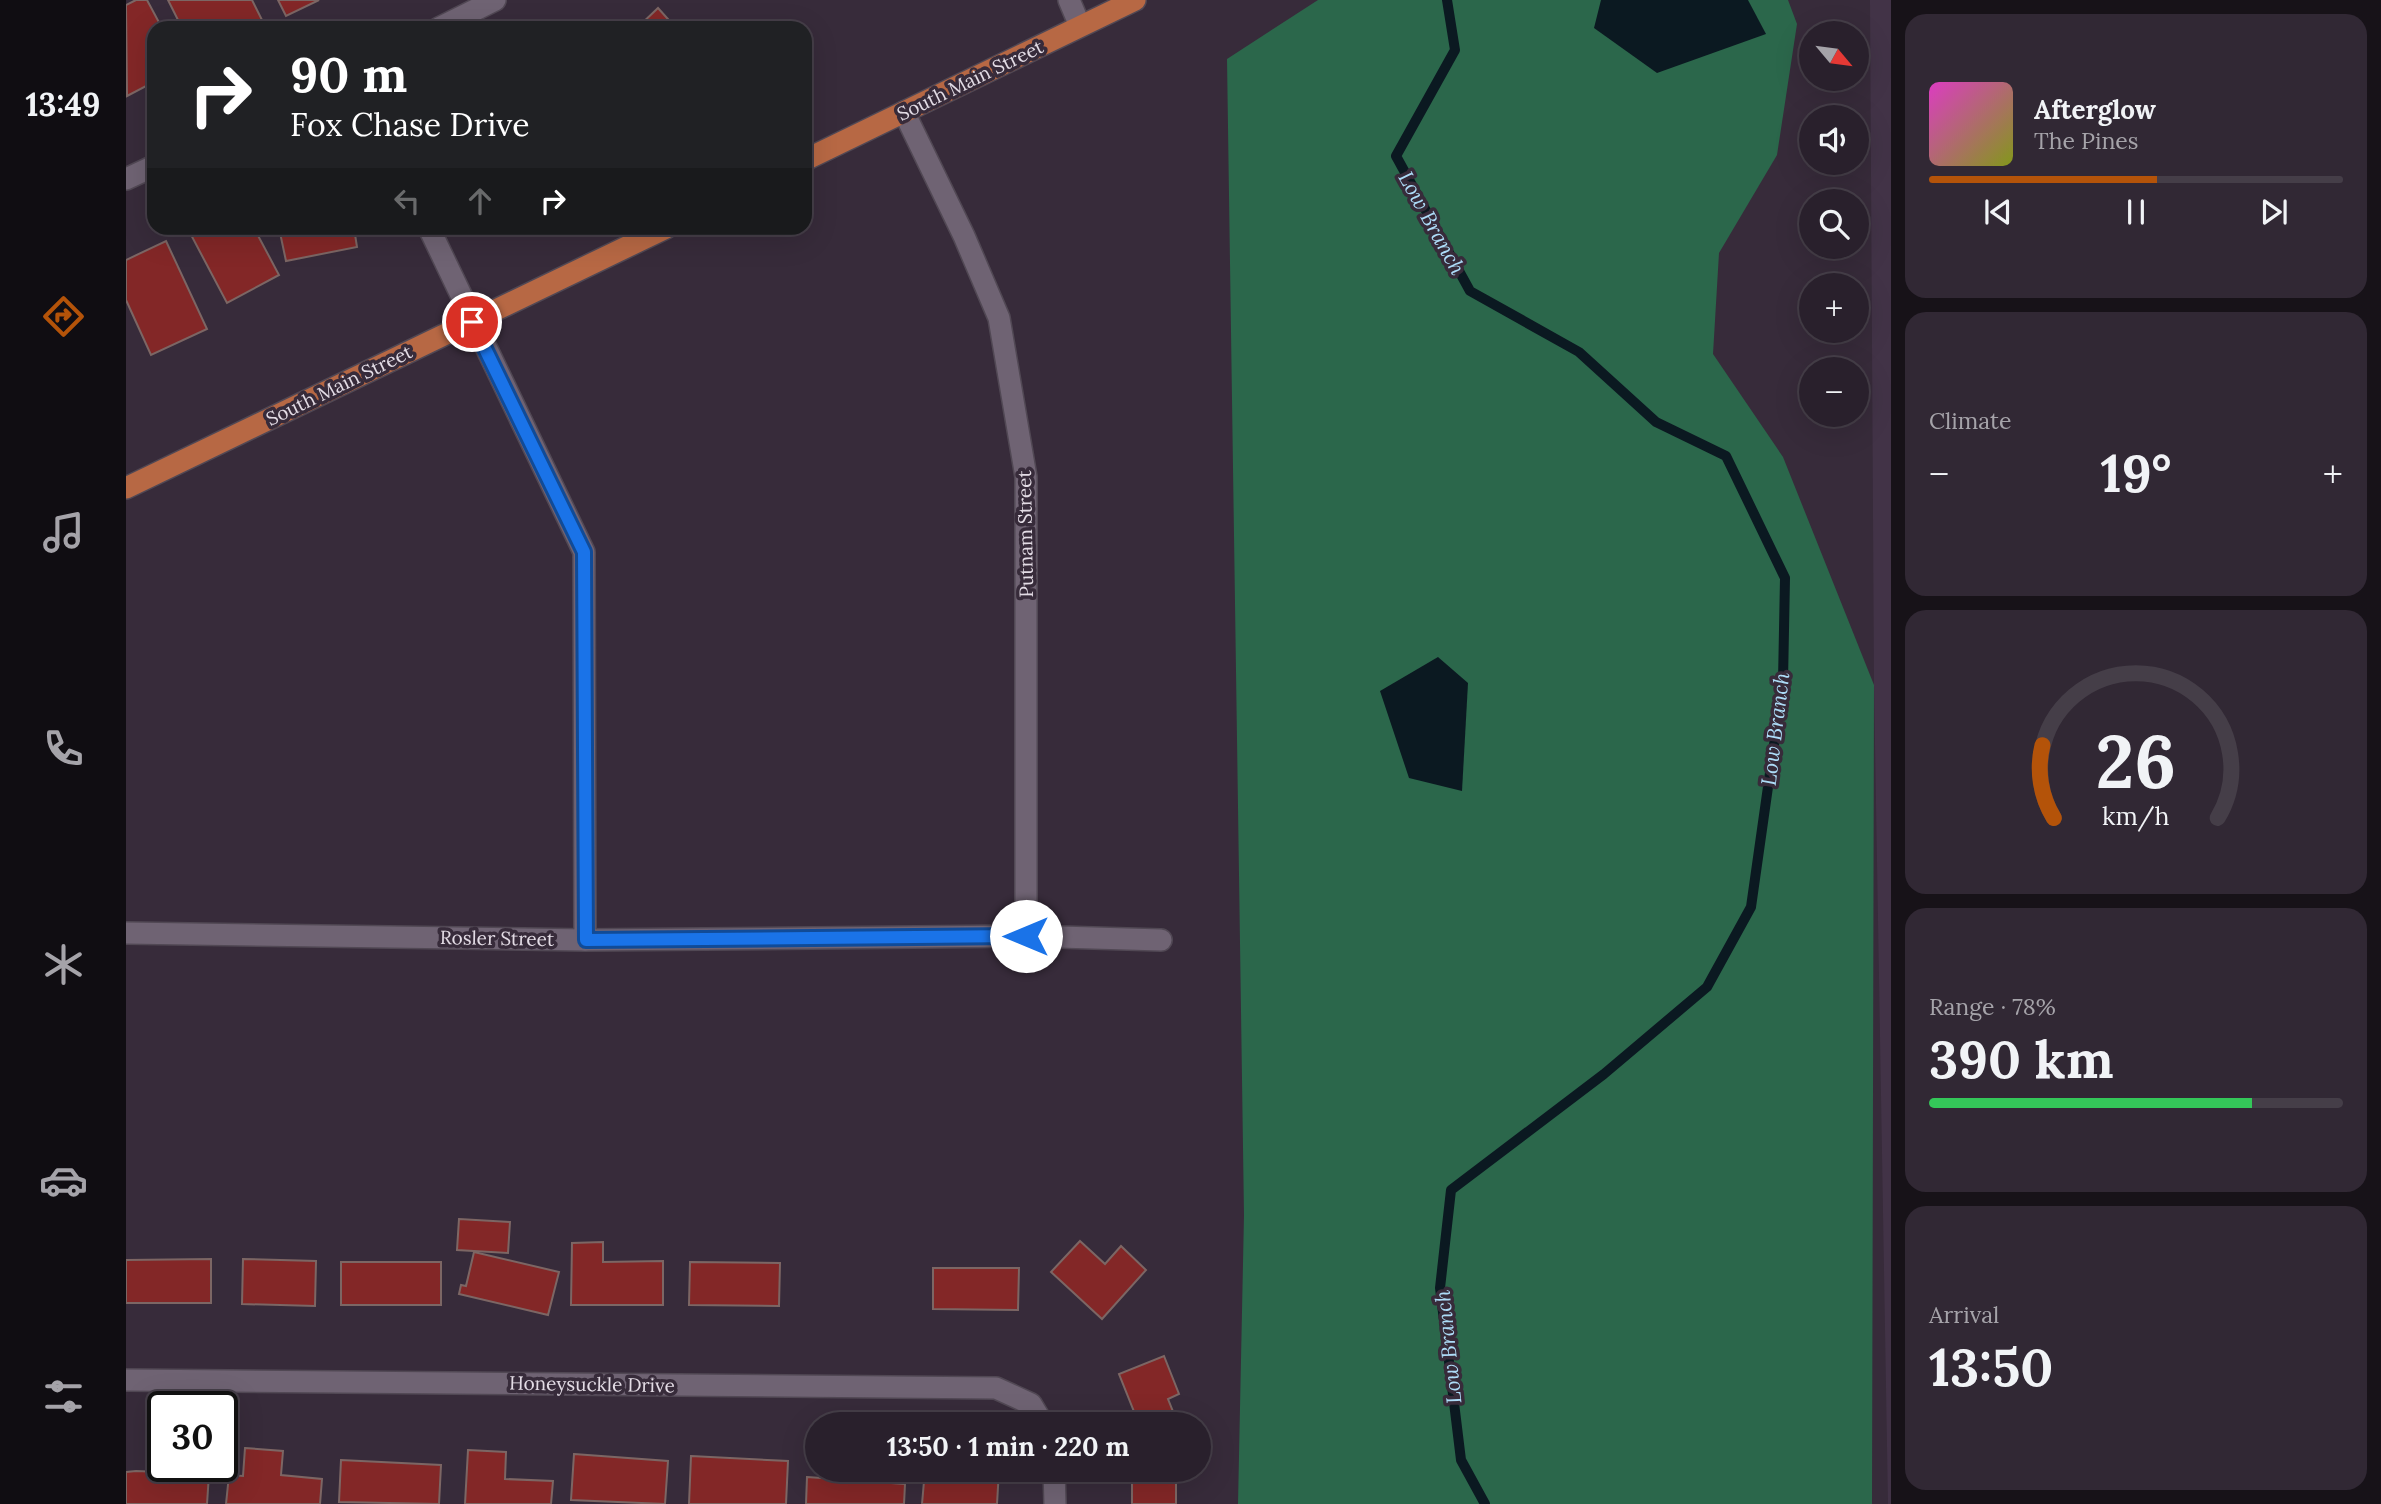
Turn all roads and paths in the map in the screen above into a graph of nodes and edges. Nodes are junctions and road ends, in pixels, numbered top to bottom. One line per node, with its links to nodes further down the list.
1 (495, 0): 4 (street)
2 (1069, 0): 5 (street)
3 (1135, 0): 5 (main road, South Main Street)
4 (453, 21)
5 (1080, 26): 6 (main road, South Main Street)
6 (904, 112): 7 (main road, South Main Street); 15 (street, Putnam Street)
7 (812, 157)
8 (147, 169): 9 (street)
9 (126, 179)
10 (432, 235): 12 (street)
11 (652, 235): 12 (main road, South Main Street)
12 (472, 322): 13 (main road, South Main Street); 16 (street)
13 (126, 488)
14 (126, 933): 16 (street, Rosler Street)
15 (1026, 936): 16 (street, Rosler Street); 17 (street, Rosler Street)
16 (586, 940)
17 (1161, 940)
18 (126, 1380): 19 (street, Honeysuckle Drive)
19 (1036, 1412)
20 (1054, 1482): 21 (street)
21 (1055, 1504)

